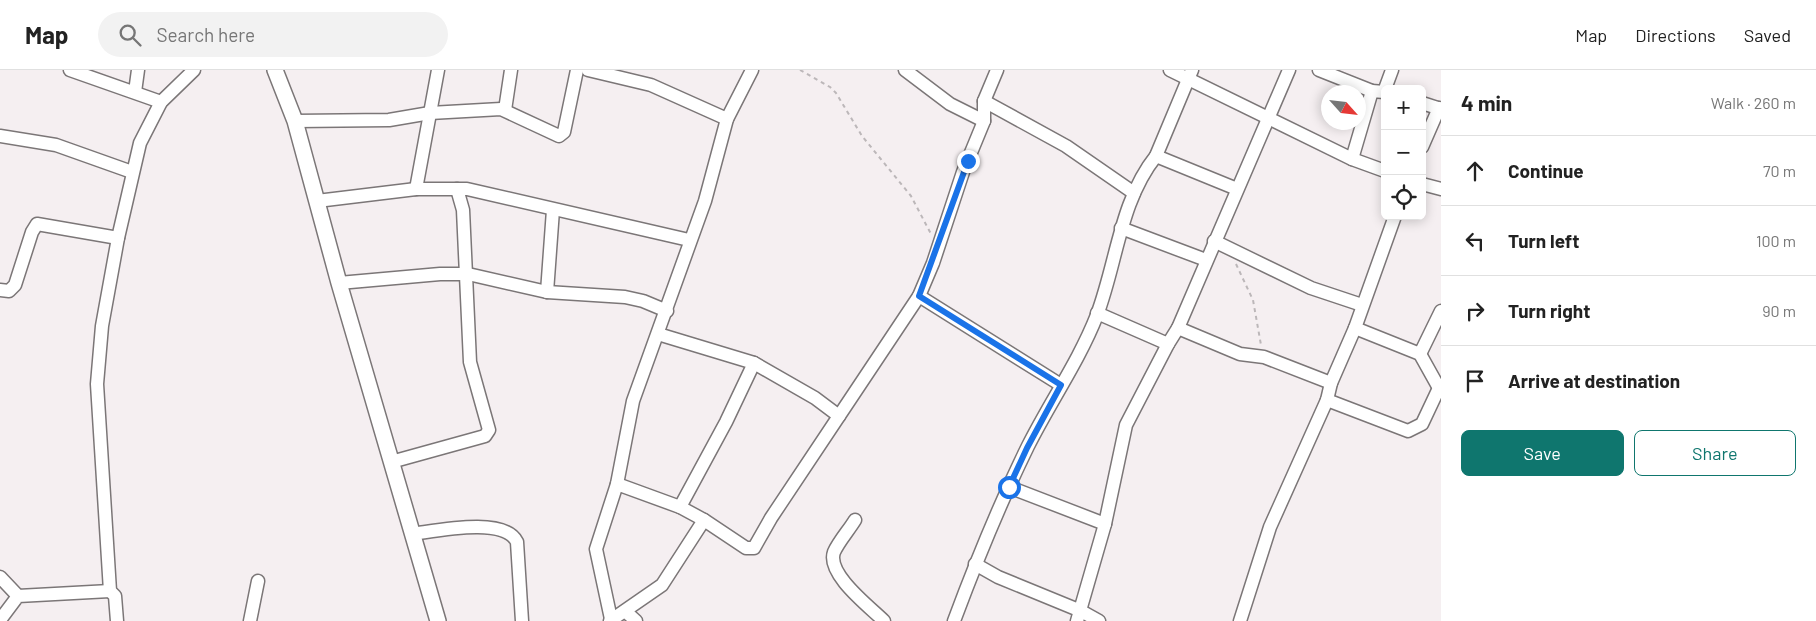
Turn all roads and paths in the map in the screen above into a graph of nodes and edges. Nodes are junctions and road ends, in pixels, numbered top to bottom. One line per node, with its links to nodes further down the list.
1 (70, 70): 20 (street)
2 (138, 70): 20 (street)
3 (194, 70): 23 (street)
4 (275, 70): 30 (street)
5 (438, 70): 27 (street)
6 (511, 70): 26 (street)
7 (577, 70): 26 (street)
8 (588, 70): 29 (street)
9 (752, 70): 29 (street)
10 (800, 70): 51 (path)
11 (905, 70): 31 (street)
12 (997, 70): 22 (street)
13 (1170, 70): 17 (street)
14 (1289, 70): 28 (street)
15 (1319, 70): 19 (street)
16 (1392, 70): 18 (street)
17 (1190, 74): 28 (street); 34 (street)
18 (1385, 85)
19 (1381, 91)
20 (135, 92): 23 (street)
21 (1381, 93): 35 (street)
22 (984, 101): 31 (street); 43 (street)
23 (161, 102): 37 (street)
24 (1426, 104): 25 (street)
25 (1440, 109): 33 (street)
26 (505, 110): 27 (street)
27 (430, 113): 30 (street); 39 (street)
28 (1268, 117): 35 (street); 41 (street)
29 (727, 119): 49 (street)
30 (295, 121): 44 (street)
31 (984, 121): 51 (street)
32 (0, 136): 37 (street)
33 (1426, 139)
34 (1156, 156): 41 (street); 43 (street)
35 (1352, 159): 36 (street)
36 (1381, 170)
37 (132, 172): 48 (street)
38 (1426, 185): 42 (street)
39 (416, 189): 40 (street); 44 (street)
40 (457, 189): 45 (street); 54 (street)
41 (1237, 189): 50 (street)
42 (1441, 189)
43 (1134, 193): 47 (street)
44 (317, 201): 55 (street)
45 (553, 210): 49 (street); 57 (street)
46 (1394, 220): 59 (street)
47 (1121, 228): 53 (street); 62 (street)
48 (118, 238): 56 (street); 86 (street)
49 (689, 240): 60 (street)
50 (1214, 242): 52 (street); 53 (street)
51 (936, 246): 58 (street)
52 (1228, 248): 59 (street); 68 (path)
53 (1206, 260): 63 (street)
54 (468, 274): 55 (street); 57 (street); 75 (street)
55 (339, 283): 75 (street)
56 (0, 290)
57 (547, 292): 60 (street)
58 (919, 296): 71 (street); 74 (street)
59 (1362, 305): 64 (street)
60 (667, 311): 65 (street)
61 (1441, 311): 67 (street)
62 (1097, 313): 66 (street); 71 (street)
63 (1178, 328): 66 (street); 68 (street)
64 (1355, 328): 67 (street); 70 (street)
65 (658, 334): 69 (street); 76 (street)
66 (1168, 344): 81 (street)
67 (1420, 354): 72 (street)
68 (1264, 357): 70 (street)
69 (754, 363): 74 (street); 78 (street)
70 (1331, 383): 73 (street)
71 (1061, 385): 77 (street)
72 (1440, 389): 73 (street)
73 (1327, 400): 100 (street)
74 (839, 416): 79 (street)
75 (391, 462): 82 (street)
76 (617, 484): 78 (street); 91 (street)
77 (1009, 487): 81 (street); 83 (street)
78 (680, 507): 79 (street)
79 (704, 520): 88 (street)
80 (855, 520): 97 (street)
81 (1105, 524): 89 (street)
82 (412, 534): 94 (street); 95 (street)
83 (976, 564): 89 (street); 98 (street)
84 (0, 577): 87 (street)
85 (258, 581): 93 (street)
86 (110, 591): 87 (street); 92 (street)
87 (18, 596): 90 (street)
88 (625, 611): 91 (street); 96 (street)
89 (1079, 616): 99 (street)
90 (0, 620)
91 (610, 620)
92 (118, 621)
93 (250, 621)
94 (438, 621)
95 (522, 621)
96 (636, 621)
97 (884, 621)
98 (954, 621)
99 (1099, 621)
100 (1240, 621)

